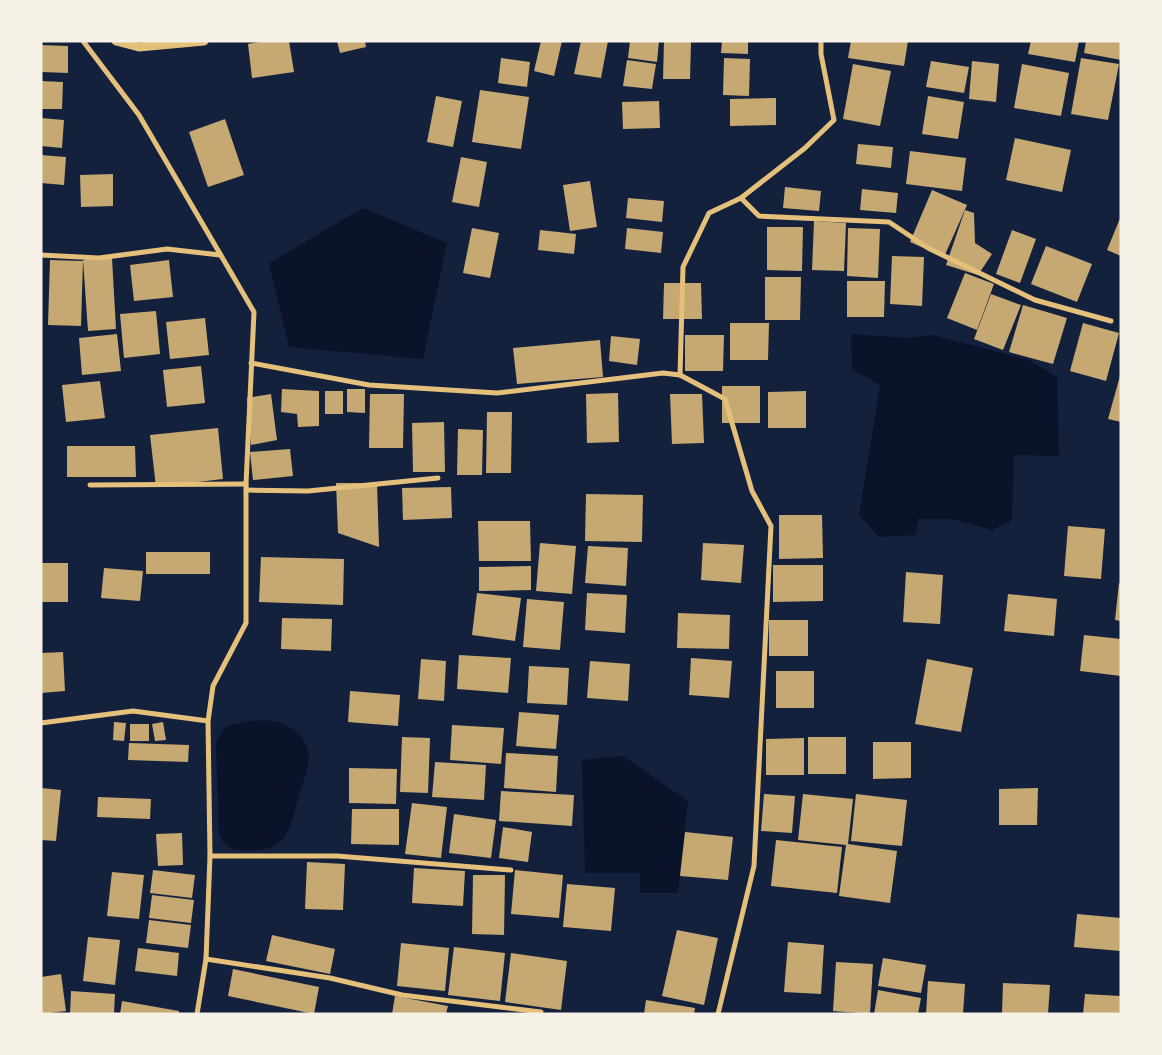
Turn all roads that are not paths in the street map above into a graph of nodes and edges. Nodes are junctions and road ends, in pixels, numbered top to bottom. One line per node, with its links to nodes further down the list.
1 (82, 41): 7 (street)
2 (116, 41): 3 (street)
3 (204, 41)
4 (821, 41): 5 (street)
5 (741, 198): 8 (street); 10 (street)
6 (41, 255): 7 (street)
7 (220, 255): 9 (street)
8 (1112, 320)
9 (251, 364): 10 (street); 13 (street)
10 (680, 375): 21 (street)
11 (438, 478): 13 (street)
12 (90, 485): 13 (street)
13 (246, 487): 14 (street)
14 (208, 721): 15 (street); 16 (street)
15 (41, 724)
16 (210, 856): 17 (street); 18 (street)
17 (510, 870)
18 (206, 959): 19 (street); 20 (street)
19 (541, 1012)
20 (197, 1014)
21 (718, 1014)

